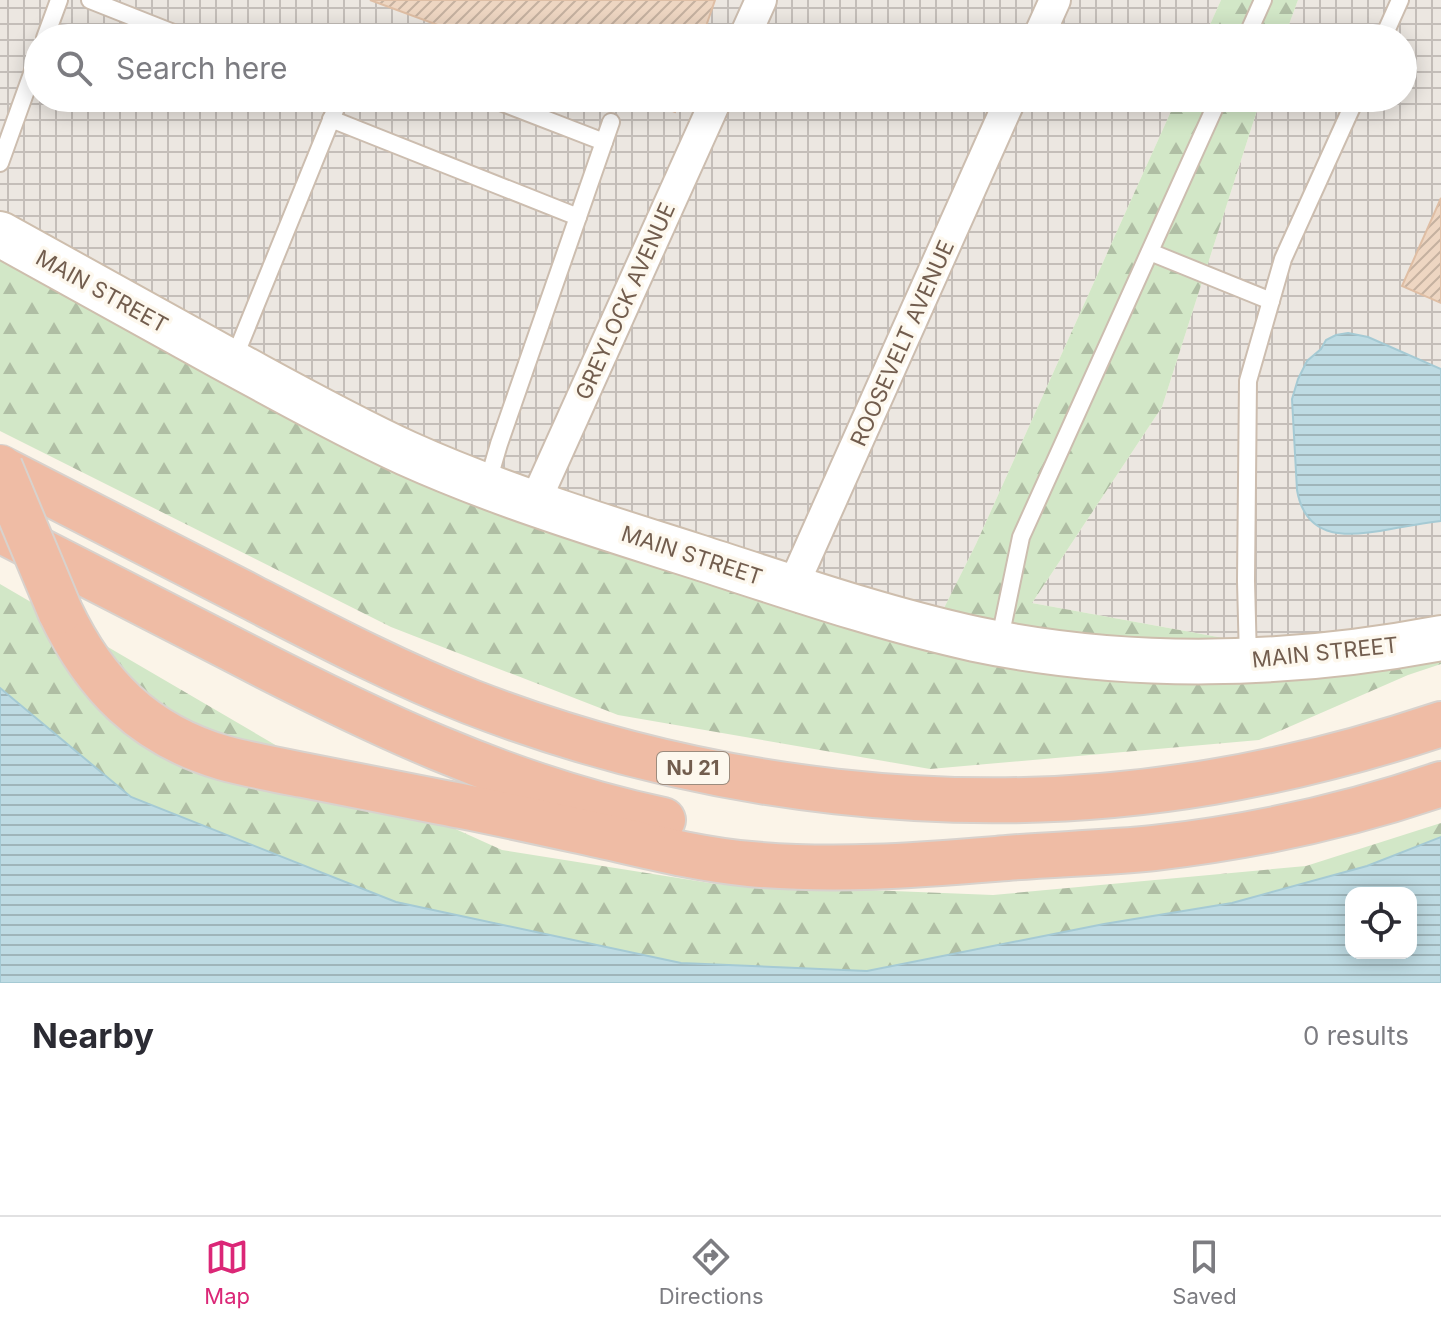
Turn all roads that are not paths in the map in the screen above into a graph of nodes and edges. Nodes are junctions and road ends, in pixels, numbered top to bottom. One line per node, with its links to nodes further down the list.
1 (59, 0): 7 (lane)
2 (90, 0): 8 (lane)
3 (761, 0): 9 (street)
4 (1055, 0): 10 (street)
5 (1263, 0): 11 (lane)
6 (1400, 0): 12 (lane)
7 (50, 24)
8 (151, 24)
9 (750, 24)
10 (1044, 24)
11 (1252, 24)
12 (1389, 24)
13 (24, 96): 23 (lane)
14 (334, 112): 20 (lane)
15 (526, 112): 22 (lane)
16 (711, 112): 31 (street, GREYLOCK AVENUE)
17 (1005, 112): 33 (street, ROOSEVELT AVENUE)
18 (1213, 112): 26 (lane)
19 (1350, 112): 27 (lane)
20 (331, 119): 24 (lane); 28 (lane)
21 (611, 122): 22 (lane)
22 (604, 142): 24 (lane)
23 (0, 163)
24 (578, 217): 30 (lane)
25 (0, 234): 28 (street, MAIN STREET)
26 (1150, 252): 27 (lane); 35 (lane)
27 (1271, 301): 36 (lane)
28 (233, 362): 30 (street, MAIN STREET)
29 (0, 467): 37 (highway, NJ 21); 39 (highway, bridge)
30 (487, 486): 31 (street, MAIN STREET)
31 (534, 504): 33 (street, MAIN STREET)
32 (0, 530): 39 (highway)
33 (792, 588): 35 (street, MAIN STREET)
34 (1441, 638): 36 (street, MAIN STREET)
35 (999, 643): 36 (street, MAIN STREET)
36 (1248, 660)
37 (1441, 724)
38 (1441, 784): 39 (highway)
39 (1010, 857)

